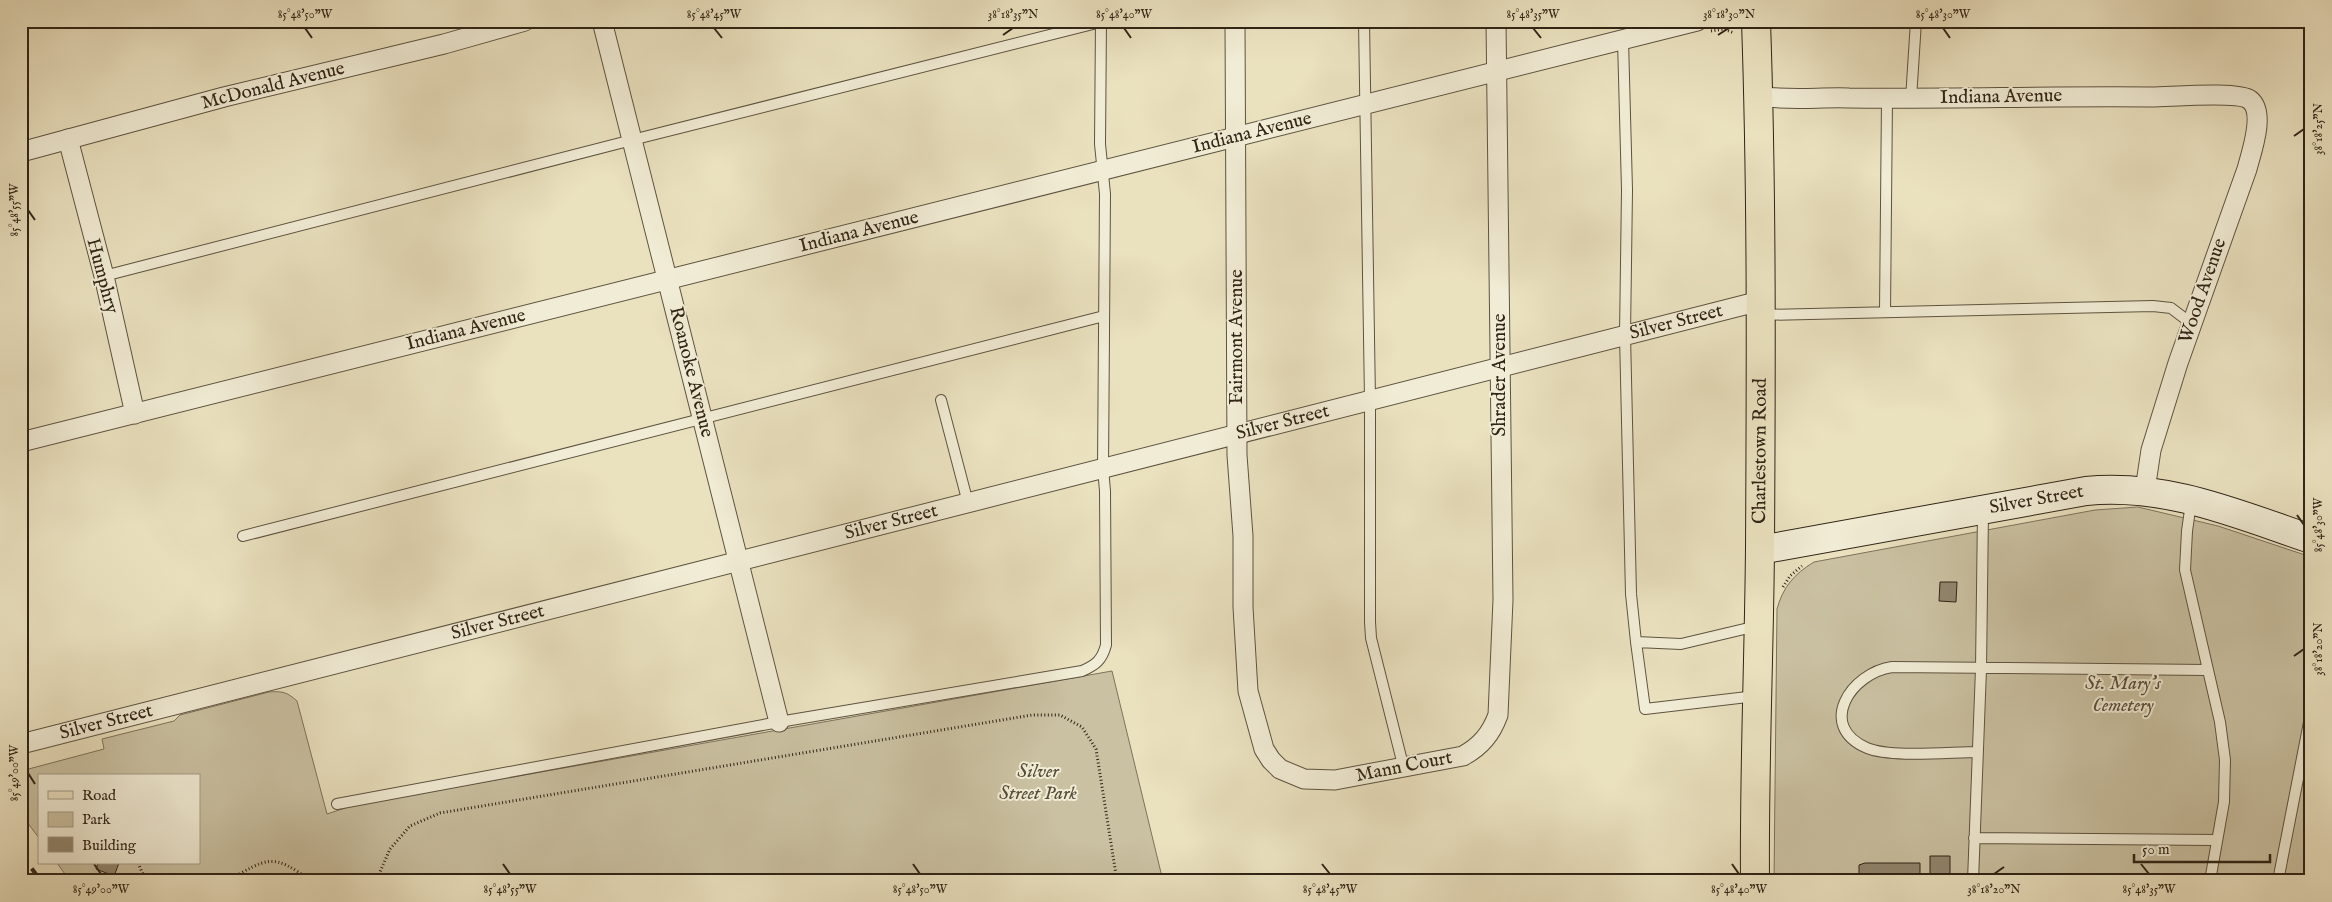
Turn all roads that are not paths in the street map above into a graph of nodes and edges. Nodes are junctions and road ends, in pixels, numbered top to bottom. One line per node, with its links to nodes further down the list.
1 (525, 21): 18 (street, McDonald Avenue)
2 (602, 21): 19 (street, Roanoke Avenue)
3 (1235, 21): 17 (street, Fairmont Avenue)
4 (1364, 21): 16 (lane)
5 (1496, 21): 11 (street, Shrader Avenue)
6 (1697, 21): 10 (street, Indiana Avenue)
7 (1756, 21): 12 (main road, Charlestown Road)
8 (1916, 21): 15 (lane)
9 (1101, 22): 19 (lane); 21 (lane)
10 (1623, 40): 11 (street, Indiana Avenue); 28 (lane)
11 (1496, 72): 16 (street, Indiana Avenue); 29 (street, Shrader Avenue)
12 (1758, 96): 14 (street, Indiana Avenue); 24 (main road, Charlestown Road)
13 (2244, 97): 15 (street, Indiana Avenue); 27 (street, Wood Avenue)
14 (1887, 98): 15 (street, Indiana Avenue); 25 (lane)
15 (1911, 99)
16 (1366, 104): 17 (street, Indiana Avenue); 31 (lane)
17 (1236, 137): 21 (street, Indiana Avenue); 34 (street, Fairmont Avenue)
18 (68, 139): 20 (street, McDonald Avenue); 22 (street, Humphry)
19 (632, 140): 22 (lane); 23 (street, Roanoke Avenue)
20 (21, 152)
21 (1102, 171): 23 (street, Indiana Avenue); 26 (lane)
22 (104, 276): 32 (street, Humphry)
23 (668, 280): 32 (street, Indiana Avenue); 33 (street, Roanoke Avenue)
24 (1760, 308): 25 (lane); 28 (street, Silver Street); 43 (main road, Charlestown Road)
25 (1885, 312): 27 (lane)
26 (1104, 316): 33 (lane); 36 (lane)
27 (2192, 324): 37 (street, Wood Avenue)
28 (1625, 335): 29 (street, Silver Street); 46 (lane)
29 (1500, 367): 31 (street, Silver Street); 52 (street, Shrader Avenue)
30 (941, 400): 39 (lane)
31 (1370, 400): 34 (street, Silver Street); 55 (lane)
32 (135, 414): 35 (street, Indiana Avenue)
33 (702, 419): 41 (lane); 44 (street, Roanoke Avenue)
34 (1238, 433): 36 (street, Silver Street); 56 (street, Fairmont Avenue)
35 (21, 442)
36 (1103, 468): 39 (street, Silver Street); 51 (lane)
37 (2145, 490): 38 (main road, Silver Street); 40 (main road, Silver Street)
38 (2192, 500): 42 (main road, Silver Street); 48 (lane)
39 (968, 503): 44 (street, Silver Street)
40 (1983, 510): 43 (main road, Silver Street); 47 (lane)
41 (244, 536)
42 (2311, 539)
43 (1760, 550): 45 (main road, Charlestown Road)
44 (738, 561): 51 (street, Roanoke Avenue); 53 (street, Silver Street)
45 (1758, 626): 46 (lane); 49 (main road, Charlestown Road)
46 (1636, 642): 49 (lane)
47 (1981, 669): 48 (lane); 54 (lane); 54 (lane)
48 (2207, 670): 59 (lane)
49 (1756, 696): 60 (main road, Charlestown Road)
50 (2311, 712): 63 (lane)
51 (779, 722): 57 (lane)
52 (1493, 728): 55 (street, Mann Court)
53 (21, 744)
54 (1978, 752): 58 (lane)
55 (1404, 768): 56 (street, Mann Court)
56 (1304, 779)
57 (336, 804)
58 (1974, 838): 59 (lane); 61 (lane)
59 (2216, 840): 62 (lane)
60 (1755, 881)
61 (1973, 881)
62 (2210, 881)
63 (2278, 881)

